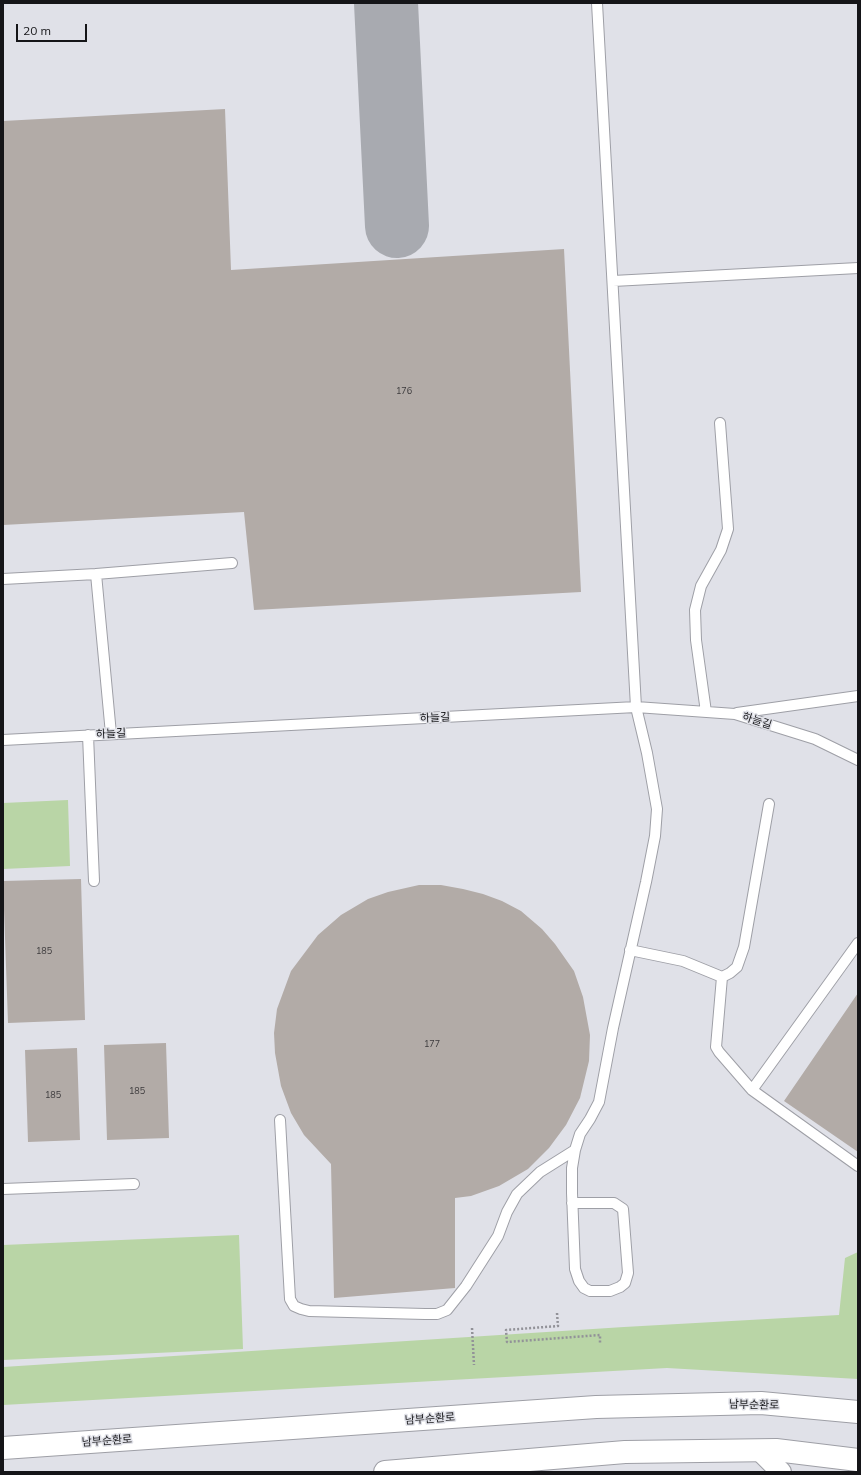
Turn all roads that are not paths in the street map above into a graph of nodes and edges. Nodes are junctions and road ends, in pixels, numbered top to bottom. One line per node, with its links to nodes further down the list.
1 (597, 3): 3 (lane)
2 (858, 268): 3 (lane)
3 (613, 281): 9 (lane)
4 (720, 423): 10 (lane)
5 (232, 563): 6 (lane)
6 (96, 574): 7 (lane); 12 (lane)
7 (3, 579)
8 (858, 696): 11 (lane)
9 (636, 707): 10 (lane, 하늘길); 12 (lane, 하늘길); 19 (lane)
10 (706, 712): 11 (lane, 하늘길)
11 (735, 714): 15 (lane, 하늘길)
12 (111, 734): 13 (lane, 하늘길)
13 (88, 735): 14 (lane, 하늘길); 17 (lane)
14 (3, 740)
15 (858, 760)
16 (769, 804): 20 (lane)
17 (94, 881)
18 (858, 943): 21 (lane)
19 (630, 950): 20 (lane); 23 (lane)
20 (722, 977): 21 (lane)
21 (752, 1090): 24 (lane)
22 (280, 1120): 23 (lane)
23 (575, 1150): 27 (lane)
24 (858, 1166)
25 (134, 1184): 26 (lane)
26 (3, 1189)
27 (572, 1203): 27 (lane)
28 (858, 1412): 29 (main road, 남부순환로)
29 (3, 1448)
30 (759, 1450): 31 (main road); 32 (main road); 33 (street)
31 (858, 1460)
32 (385, 1472)
33 (781, 1472)

